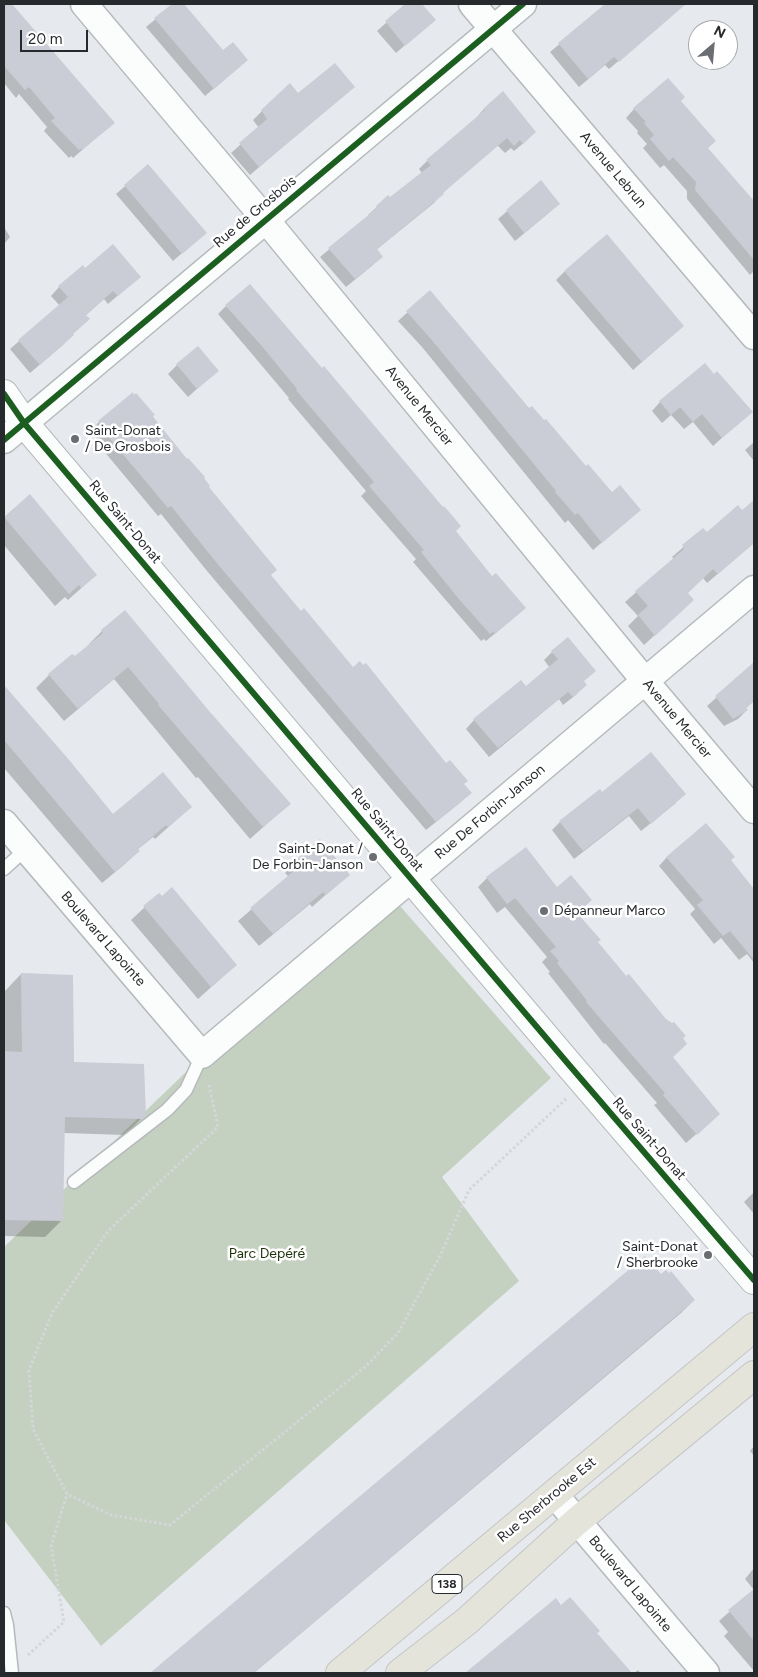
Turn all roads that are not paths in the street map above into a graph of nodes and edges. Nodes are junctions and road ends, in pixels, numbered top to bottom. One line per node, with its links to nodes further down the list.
1 (84, 4): 5 (street, Avenue Mercier)
2 (472, 4): 4 (street, Avenue Lebrun)
3 (523, 4): 4 (street, Rue de Grosbois)
4 (493, 29): 5 (street, Rue de Grosbois); 6 (street, Avenue Lebrun)
5 (266, 220): 8 (street, Rue de Grosbois); 10 (street, Avenue Mercier)
6 (754, 336)
7 (4, 394): 8 (street, Rue Saint-Donat)
8 (14, 432): 15 (street, Rue Saint-Donat)
9 (754, 589): 10 (street, Rue De Forbin-Janson)
10 (645, 681): 11 (street, Avenue Mercier); 15 (street, Rue De Forbin-Janson)
11 (754, 810)
12 (4, 823): 13 (street, Boulevard Lapointe)
13 (26, 850): 14 (lane); 16 (street, Boulevard Lapointe)
14 (4, 869)
15 (412, 878): 16 (street, Rue De Forbin-Janson); 18 (street, Rue Saint-Donat)
16 (202, 1055): 17 (lane)
17 (74, 1182)
18 (754, 1280)
19 (754, 1327): 21 (main road, Rue Sherbrooke Est / 138)
20 (754, 1375): 22 (main road)
21 (554, 1495): 22 (street, Boulevard Lapointe); 25 (main road, Rue Sherbrooke Est / 138)
22 (577, 1521): 26 (main road); 27 (street, Boulevard Lapointe)
23 (4, 1612): 24 (lane)
24 (13, 1671)
25 (340, 1673)
26 (400, 1673)
27 (706, 1673)

